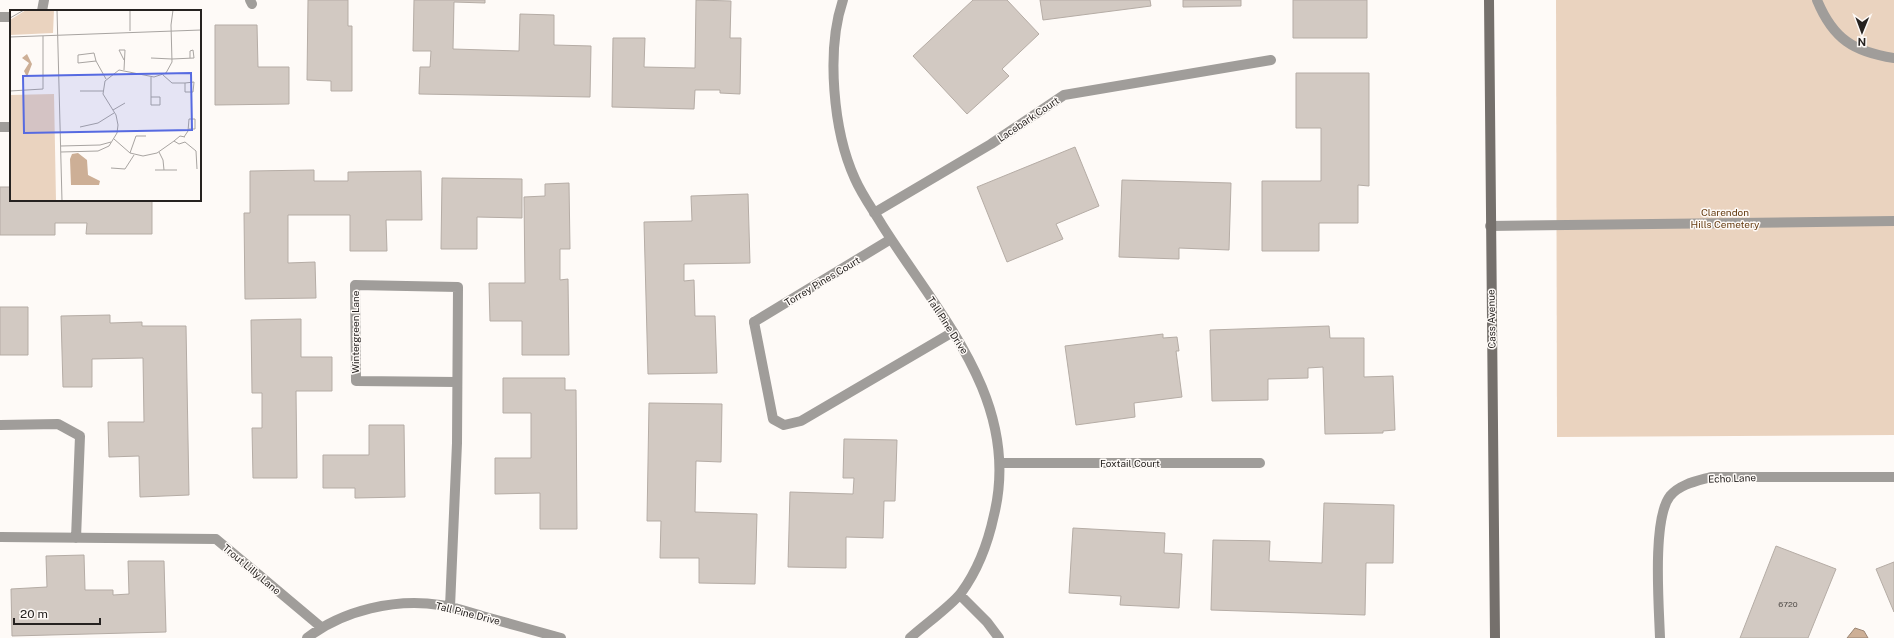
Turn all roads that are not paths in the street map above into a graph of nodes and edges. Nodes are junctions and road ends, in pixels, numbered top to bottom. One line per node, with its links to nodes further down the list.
1 (44, 0): 5 (street)
2 (843, 0): 8 (street, Tall Pine Drive)
3 (1489, 0): 10 (main road, Cass Avenue)
4 (1817, 0): 6 (street)
5 (42, 10)
6 (1894, 58)
7 (1271, 60): 8 (street, Lacebark Court)
8 (874, 213): 11 (street, Tall Pine Drive)
9 (1894, 221): 10 (street)
10 (1490, 226): 27 (main road, Cass Avenue)
11 (891, 239): 12 (street, Tall Pine Drive); 12 (street, Torrey Pines Court)
12 (952, 332): 15 (street, Tall Pine Drive)
13 (457, 382): 13 (street, Wintergreen Lane); 21 (street, Wintergreen Lane)
14 (0, 425): 19 (street)
15 (1000, 463): 16 (street, Foxtail Court); 20 (street, Tall Pine Drive)
16 (1260, 464)
17 (1894, 478): 28 (street, Echo Lane)
18 (0, 537): 19 (street, Trout Lilly Lane)
19 (76, 538): 22 (street, Trout Lilly Lane)
20 (960, 595): 25 (street, Tall Pine Drive); 26 (street)
21 (450, 607): 22 (street, Tall Pine Drive); 24 (street, Tall Pine Drive)
22 (321, 627): 23 (street, Tall Pine Drive)
23 (307, 638)
24 (561, 638)
25 (910, 638)
26 (999, 638)
27 (1495, 638)
28 (1660, 638)

